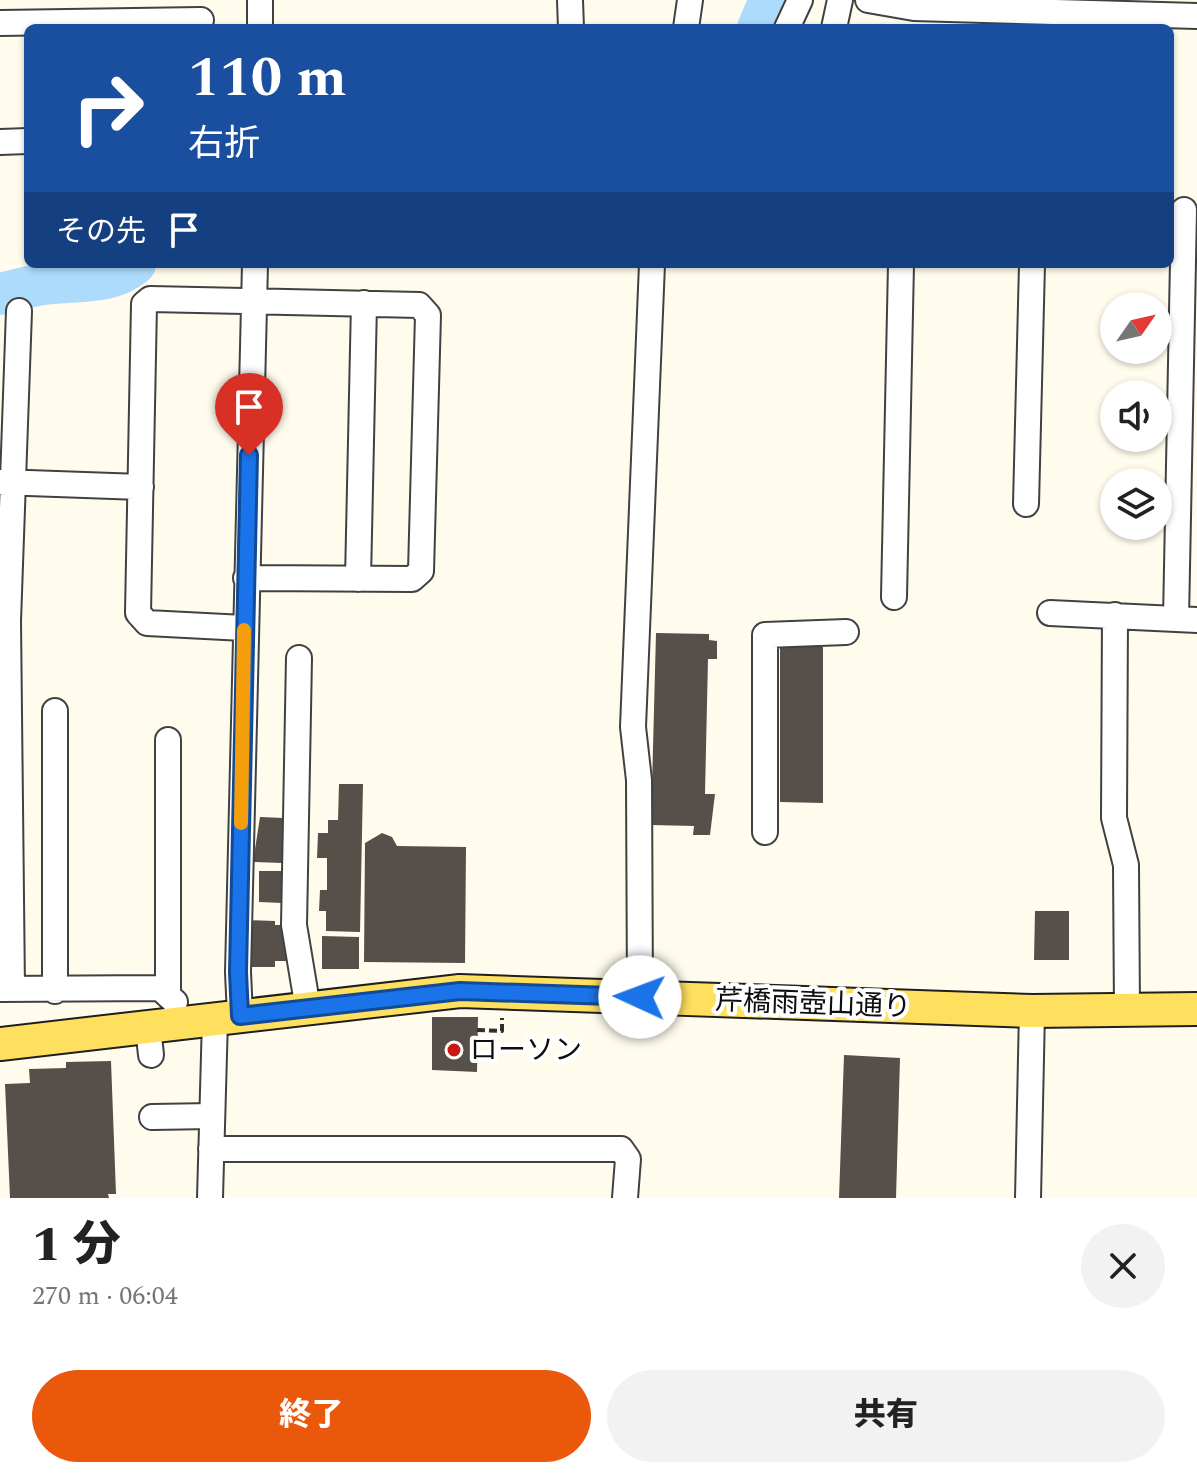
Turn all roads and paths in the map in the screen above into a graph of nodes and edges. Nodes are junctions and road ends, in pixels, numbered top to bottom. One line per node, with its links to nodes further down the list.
1 (260, 0): 11 (street)
2 (570, 0): 12 (street)
3 (690, 0): 13 (street)
4 (800, 0): 14 (street)
5 (840, 0): 15 (street)
6 (868, 0): 7 (street)
7 (1022, 13): 9 (street)
8 (201, 16): 10 (street)
9 (1197, 16)
10 (0, 23)
11 (260, 24)
12 (571, 24)
13 (687, 24)
14 (789, 24)
15 (835, 24)
16 (24, 141): 17 (street)
17 (0, 142)
18 (1184, 210): 34 (street)
19 (255, 268): 23 (street)
20 (652, 268): 44 (street)
21 (901, 268): 31 (street)
22 (1032, 268): 28 (street)
23 (253, 301): 24 (street); 27 (street); 29 (street)
24 (364, 303): 30 (street); 30 (street)
25 (19, 311): 26 (street)
26 (6, 482): 27 (street); 41 (street)
27 (141, 487): 35 (street)
28 (1026, 504)
29 (246, 578): 30 (street); 35 (street)
30 (358, 579)
31 (894, 597)
32 (1050, 613): 33 (street)
33 (1115, 615): 34 (street); 49 (street)
34 (1187, 619)
35 (244, 628): 50 (street)
36 (846, 632): 40 (street)
37 (299, 658): 46 (street)
38 (55, 711): 42 (street)
39 (168, 740): 43 (street)
40 (765, 832)
41 (6, 989): 42 (street)
42 (55, 991): 43 (street)
43 (168, 993): 52 (street)
44 (640, 997): 45 (main road, 芹橋雨壺山通り); 48 (main road, 芹橋雨壺山通り)
45 (513, 1005): 46 (main road, 芹橋雨壺山通り); 51 (path)
46 (308, 1009): 50 (main road, 芹橋雨壺山通り)
47 (1197, 1009): 49 (main road, 芹橋雨壺山通り)
48 (1032, 1011): 49 (main road, 芹橋雨壺山通り); 59 (street)
49 (1127, 1011)
50 (228, 1018): 52 (main road, 芹橋雨壺山通り); 54 (street)
51 (477, 1030)
52 (159, 1035): 53 (main road, 芹橋雨壺山通り)
53 (0, 1044)
54 (212, 1116): 55 (street); 56 (street)
55 (152, 1117)
56 (211, 1149): 57 (street); 58 (street)
57 (210, 1198)
58 (625, 1198)
59 (1028, 1198)

